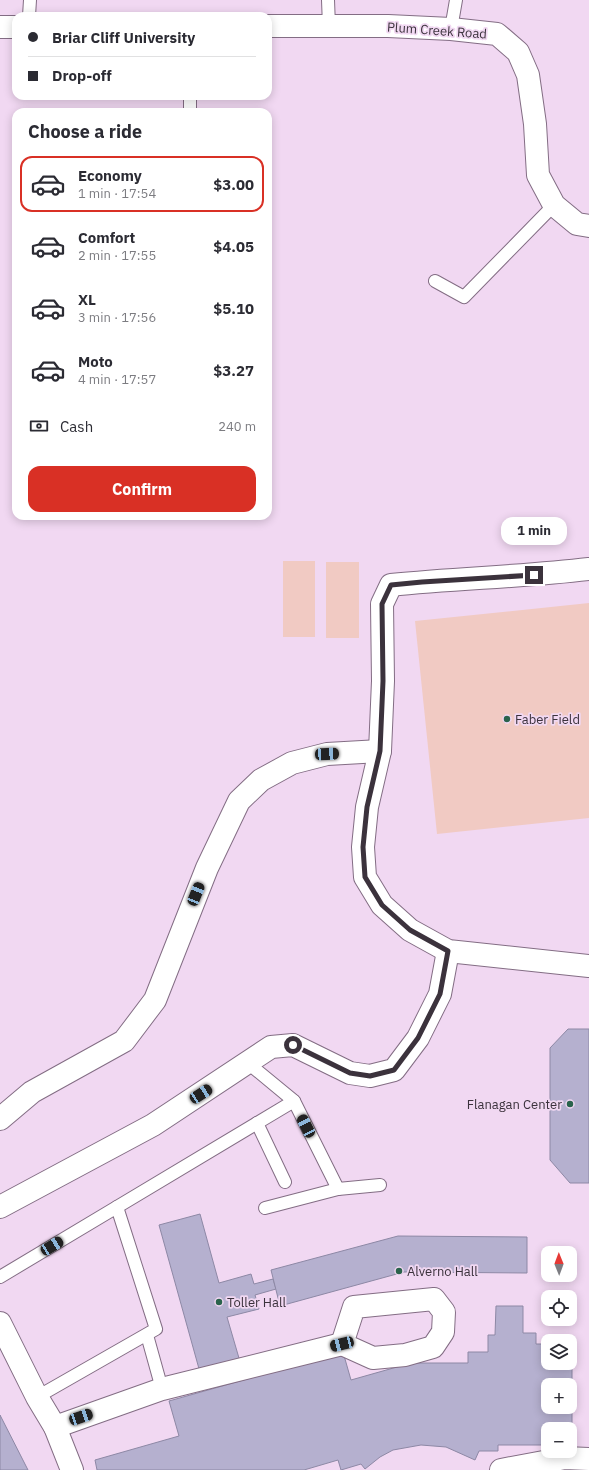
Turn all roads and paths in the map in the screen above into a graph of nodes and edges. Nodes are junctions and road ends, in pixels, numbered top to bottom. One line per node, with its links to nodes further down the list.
1 (30, 0): 4 (lane)
2 (328, 0): 6 (lane)
3 (456, 0): 9 (lane)
4 (30, 12)
5 (272, 26): 6 (street, Plum Creek Road)
6 (329, 26): 9 (street, Plum Creek Road)
7 (0, 27): 8 (street)
8 (12, 27)
9 (452, 29): 10 (street, Plum Creek Road)
10 (554, 206): 11 (street, Plum Creek Road); 12 (lane)
11 (589, 226)
12 (435, 281)
13 (589, 569): 14 (street)
14 (380, 751): 15 (street); 19 (street)
15 (448, 951): 16 (street); 17 (street)
16 (589, 966)
17 (248, 1063): 18 (lane); 24 (street)
18 (294, 1101): 20 (lane); 23 (lane)
19 (0, 1119)
20 (257, 1123): 21 (lane); 25 (lane)
21 (285, 1182)
22 (380, 1185): 23 (lane)
23 (338, 1189): 26 (lane)
24 (0, 1207)
25 (117, 1207): 27 (lane); 29 (lane)
26 (265, 1208)
27 (0, 1277)
28 (0, 1323): 32 (street)
29 (146, 1335): 31 (lane); 32 (lane)
30 (342, 1344): 31 (street)
31 (162, 1389): 33 (street)
32 (37, 1397): 33 (street)
33 (55, 1427): 35 (street)
34 (589, 1459): 36 (street)
35 (72, 1470)
36 (500, 1470)

